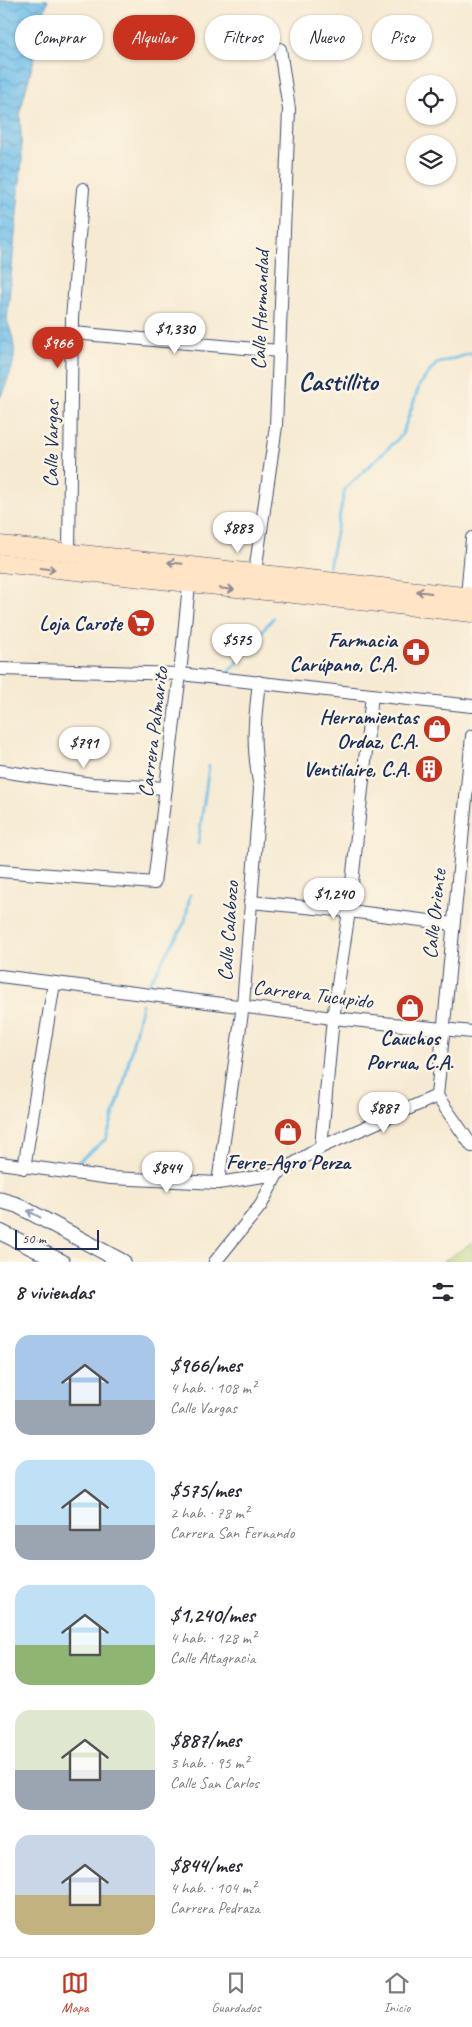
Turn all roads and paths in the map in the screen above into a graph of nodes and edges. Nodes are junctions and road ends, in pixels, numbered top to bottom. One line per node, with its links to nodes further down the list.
1 (280, 49): 4 (street, Calle Hermandad)
2 (83, 188): 3 (street, Calle Vargas)
3 (73, 333): 4 (street); 7 (street, Calle Vargas)
4 (279, 351): 9 (street, Calle Hermandad)
5 (472, 538): 11 (street)
6 (0, 545): 7 (main road)
7 (69, 552): 9 (main road, one-way to 7)
8 (0, 563): 10 (main road, one-way to 10)
9 (255, 572): 11 (main road, one-way to 9)
10 (189, 585): 11 (main road, one-way to 11); 13 (street, Carrera Palmarito)
11 (470, 602)
12 (0, 669): 13 (street)
13 (180, 674): 14 (street); 19 (street, Carrera Palmarito)
14 (259, 682): 15 (street); 22 (street, Calle Calabozo)
15 (372, 695): 16 (street); 23 (street)
16 (472, 706)
17 (472, 736): 20 (street, Calle Oriente)
18 (0, 771): 19 (street)
19 (166, 788): 21 (street, Carrera Palmarito)
20 (468, 815): 24 (street, Calle Oriente)
21 (0, 871)
22 (250, 902): 23 (street); 27 (street, Calle Calabozo)
23 (349, 911): 24 (street); 28 (street)
24 (453, 924): 29 (street, Calle Oriente)
25 (0, 976): 26 (street, Carrera Tucupido)
26 (54, 983): 27 (street, Carrera Tucupido); 35 (street)
27 (243, 1005): 28 (street, Carrera Tucupido); 37 (street, Calle Calabozo)
28 (333, 1018): 29 (street, Carrera Tucupido); 32 (street)
29 (443, 1029): 30 (street, Carrera Tucupido); 31 (street, Calle Oriente)
30 (472, 1032)
31 (436, 1096): 32 (street); 33 (street)
32 (321, 1146): 36 (street)
33 (472, 1146)
34 (0, 1163): 35 (street)
35 (24, 1168): 37 (street)
36 (278, 1174): 37 (street); 42 (street)
37 (218, 1183)
38 (0, 1200): 41 (street, one-way to 38)
39 (0, 1232): 40 (street)
40 (62, 1262)
41 (123, 1262)
42 (215, 1262)

